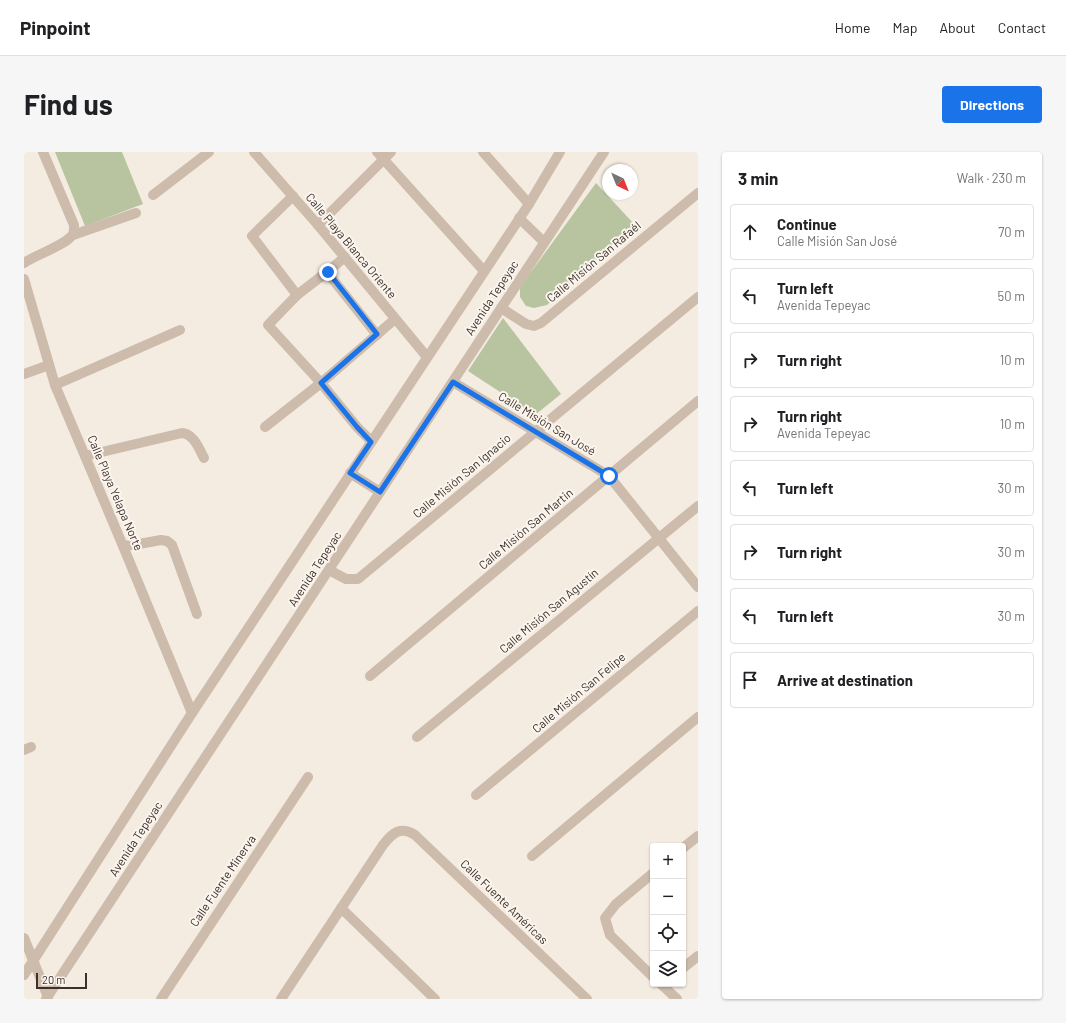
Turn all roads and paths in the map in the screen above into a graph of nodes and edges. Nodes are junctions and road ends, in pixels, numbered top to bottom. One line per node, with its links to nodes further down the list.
1 (43, 152): 15 (street)
2 (209, 152): 9 (street)
3 (254, 152): 10 (street, Calle Playa Blanca Oriente)
4 (483, 152): 11 (street)
5 (560, 152): 11 (street, Avenida Tepeyac)
6 (604, 152): 16 (street, Avenida Tepeyac)
7 (384, 154): 14 (street); 19 (street)
8 (698, 193): 24 (street, Calle Misión San Rafaél)
9 (153, 195)
10 (292, 196): 14 (street, Calle Playa Blanca Oriente); 22 (street)
11 (529, 204): 13 (street, Avenida Tepeyac)
12 (136, 213): 15 (street)
13 (519, 218): 16 (street); 19 (street, Avenida Tepeyac)
14 (318, 225): 17 (street, Calle Playa Blanca Oriente)
15 (73, 235): 18 (street)
16 (544, 242): 24 (street, Avenida Tepeyac)
17 (344, 257): 20 (street); 25 (street, Calle Playa Blanca Oriente)
18 (24, 263)
19 (484, 271): 28 (street, Avenida Tepeyac)
20 (328, 272): 22 (street); 27 (street)
21 (24, 279): 29 (street, Calle Playa Yelapa Norte)
22 (297, 295): 32 (street)
23 (698, 297): 36 (street, Calle Misión San Ignacio)
24 (501, 308): 31 (street, Avenida Tepeyac)
25 (395, 318): 27 (street); 28 (street, Calle Playa Blanca Oriente)
26 (180, 330): 33 (street)
27 (377, 334): 32 (street)
28 (427, 357): 37 (street, Avenida Tepeyac)
29 (49, 364): 30 (street); 33 (street, Calle Playa Yelapa Norte)
30 (24, 374)
31 (453, 382): 36 (street, Calle Misión San José); 42 (street, Avenida Tepeyac)
32 (321, 383): 35 (street); 37 (street)
33 (55, 385): 38 (street, Calle Playa Yelapa Norte)
34 (698, 402): 41 (street, Calle Misión San Martin)
35 (265, 427)
36 (536, 432): 41 (street, Calle Misión San José); 46 (street, Calle Misión San Ignacio)
37 (371, 442): 40 (street, Avenida Tepeyac)
38 (85, 456): 39 (street); 45 (street, Calle Playa Yelapa Norte)
39 (204, 458)
40 (350, 473): 42 (street); 51 (street, Avenida Tepeyac)
41 (609, 476): 44 (street, Calle Misión San José); 50 (street, Calle Misión San Martin)
42 (380, 492): 46 (street, Avenida Tepeyac)
43 (698, 506): 44 (street, Calle Misión San Agustín)
44 (659, 538): 47 (street, Calle Misión San José); 53 (street, Calle Misión San Agustín)
45 (123, 546): 49 (street); 51 (street, Calle Playa Yelapa Norte)
46 (329, 570): 68 (street, Avenida Tepeyac)
47 (698, 587)
48 (698, 611): 55 (street, Calle Misión San Felipe)
49 (197, 614)
50 (370, 676)
51 (192, 713): 63 (street, Avenida Tepeyac)
52 (698, 717): 58 (street)
53 (417, 737)
54 (308, 777): 70 (street, Calle Fuente Minerva)
55 (476, 795)
56 (698, 836): 57 (street)
57 (686, 846)
58 (532, 856)
59 (650, 876): 65 (street)
60 (341, 908): 69 (street); 71 (street); 72 (street, Calle Fuente Américas)
61 (24, 938): 63 (street)
62 (698, 956): 64 (street)
63 (33, 961): 66 (street, Avenida Tepeyac); 68 (street)
64 (686, 966)
65 (650, 974)
66 (24, 975)
67 (665, 987): 73 (street)
68 (47, 998)
69 (284, 998)
70 (161, 999)
71 (435, 999)
72 (587, 999)
73 (677, 999)

